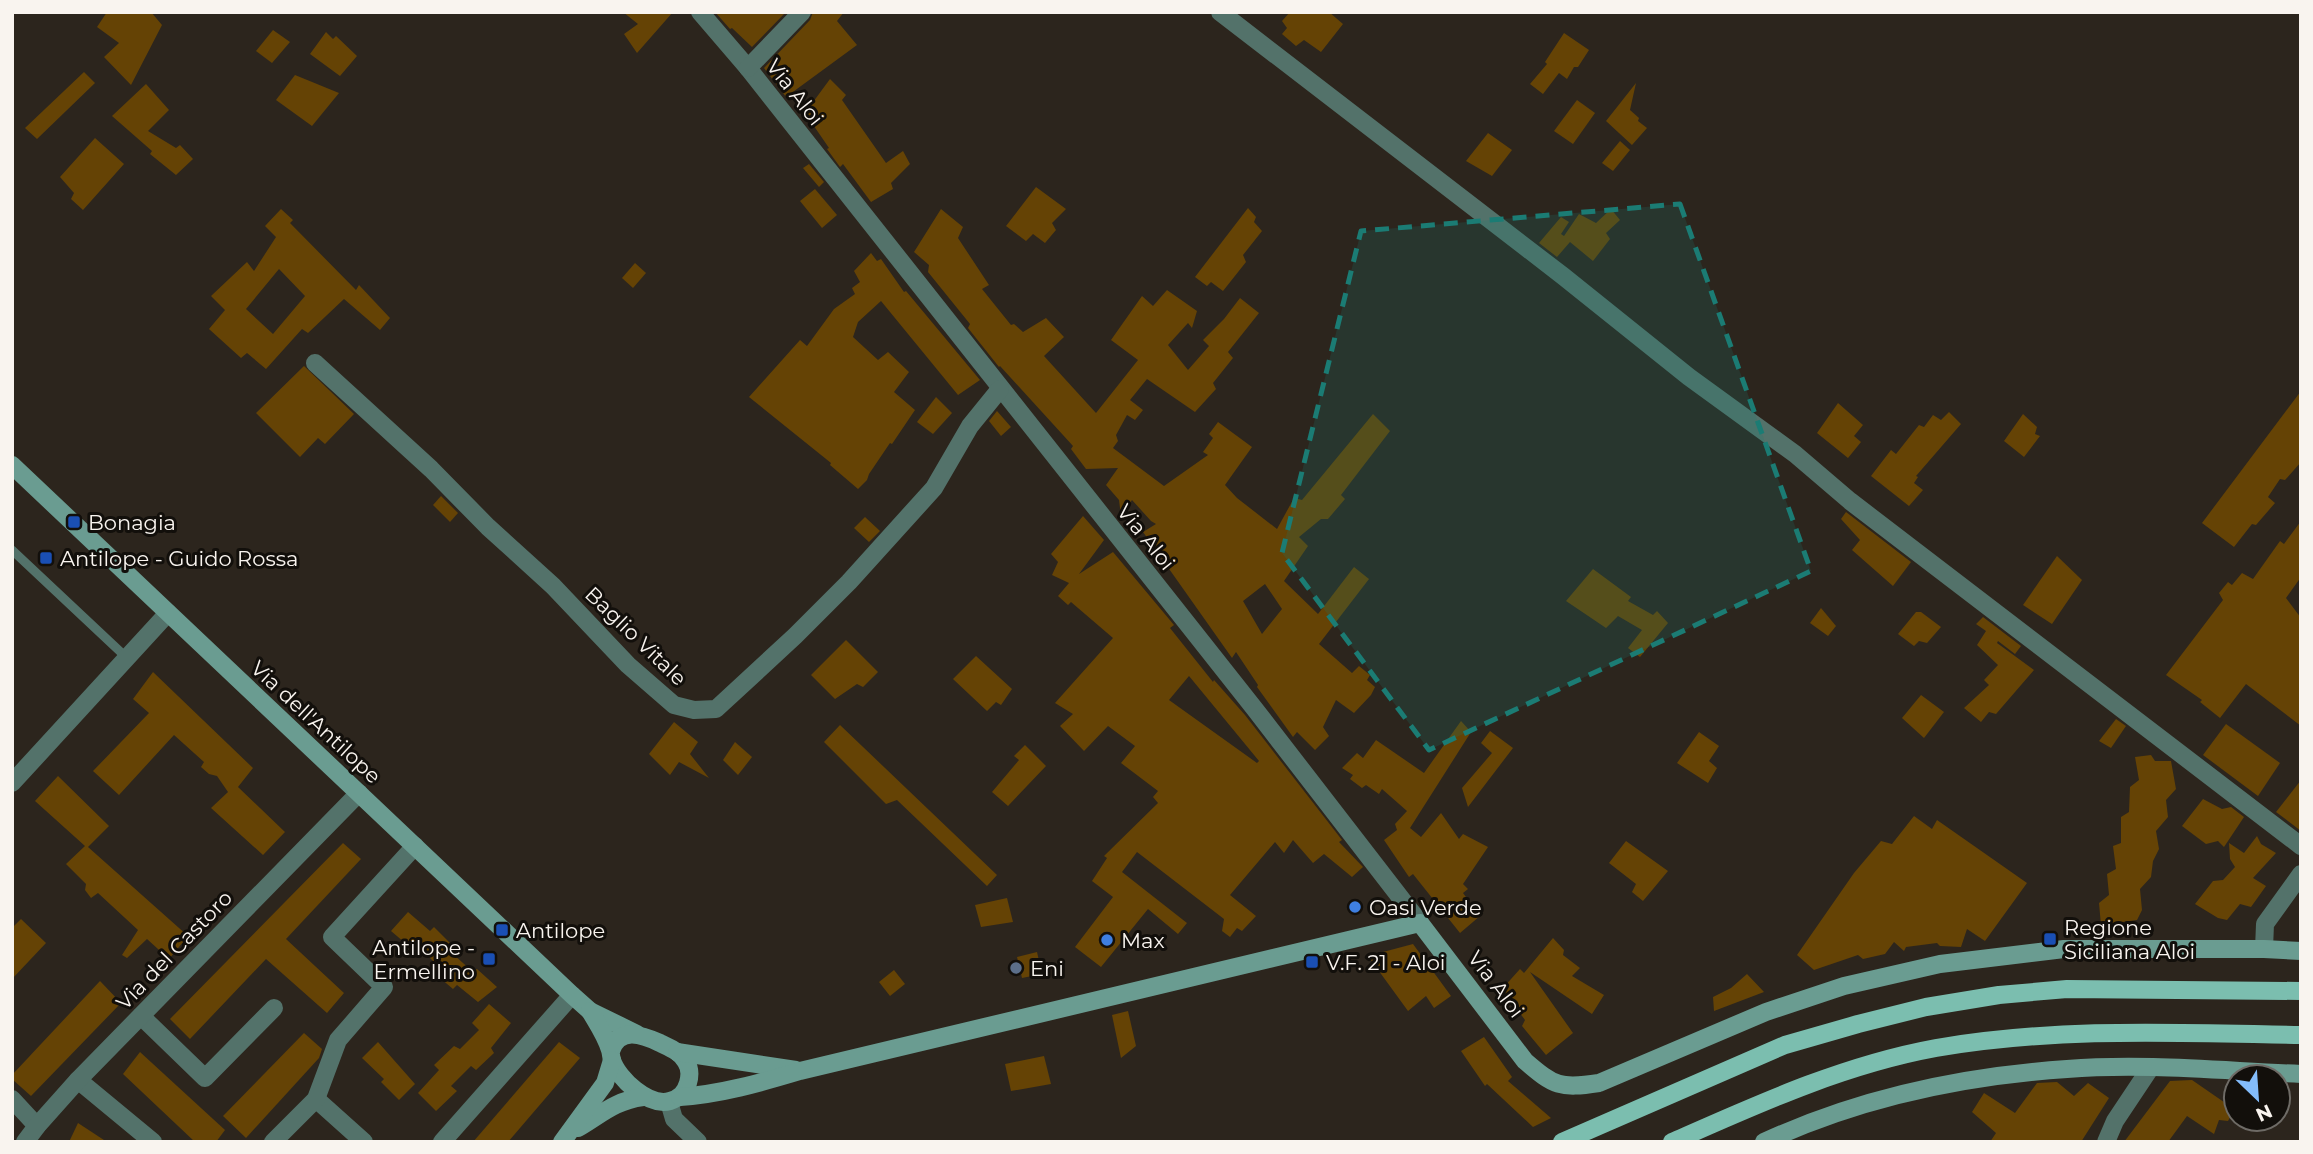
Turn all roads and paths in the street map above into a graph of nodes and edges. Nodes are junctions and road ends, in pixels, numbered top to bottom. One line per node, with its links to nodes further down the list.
1 (700, 12): 4 (street, Via Aloi)
2 (802, 12): 4 (street)
3 (1220, 12): 14 (street)
4 (748, 68): 6 (street, Via Aloi)
5 (315, 363): 6 (street, Baglio Vitale)
6 (1000, 389): 16 (street, Via Aloi)
7 (12, 465): 9 (street, Via dell'Antilope)
8 (12, 550): 10 (lane)
9 (168, 613): 10 (street); 12 (street, Via dell'Antilope)
10 (127, 658): 11 (street)
11 (12, 783)
12 (359, 793): 13 (street, Via dell'Antilope); 23 (street, Via del Castoro)
13 (415, 846): 20 (street, Via dell'Antilope); 34 (street)
14 (2301, 846)
15 (2301, 874): 17 (street)
16 (1420, 923): 17 (street, Via Aloi); 29 (street)
17 (2264, 949): 18 (street)
18 (2301, 951)
19 (2301, 991): 44 (main road)
20 (572, 995): 22 (street, Via dell'Antilope); 42 (street)
21 (274, 1008): 23 (street)
22 (590, 1011): 24 (street); 27 (street)
23 (141, 1016): 31 (street, Via del Castoro)
24 (637, 1034): 26 (street); 27 (street)
25 (2301, 1035): 45 (main road)
26 (677, 1052): 29 (street); 35 (street)
27 (611, 1056): 32 (street); 37 (street)
28 (2151, 1067): 30 (street); 46 (street); 47 (street)
29 (800, 1071): 35 (street)
30 (2301, 1074)
31 (78, 1080): 36 (street, Via del Castoro); 39 (street)
32 (643, 1097): 35 (street); 37 (street)
33 (12, 1099): 36 (street)
34 (316, 1099): 40 (street); 41 (street)
35 (674, 1099): 43 (street)
36 (37, 1126): 38 (street, Via del Castoro)
37 (567, 1137)
38 (26, 1142)
39 (153, 1142)
40 (273, 1142)
41 (364, 1142)
42 (442, 1142)
43 (698, 1142)
44 (1562, 1142)
45 (1672, 1142)
46 (1764, 1142)
47 (2106, 1142)

